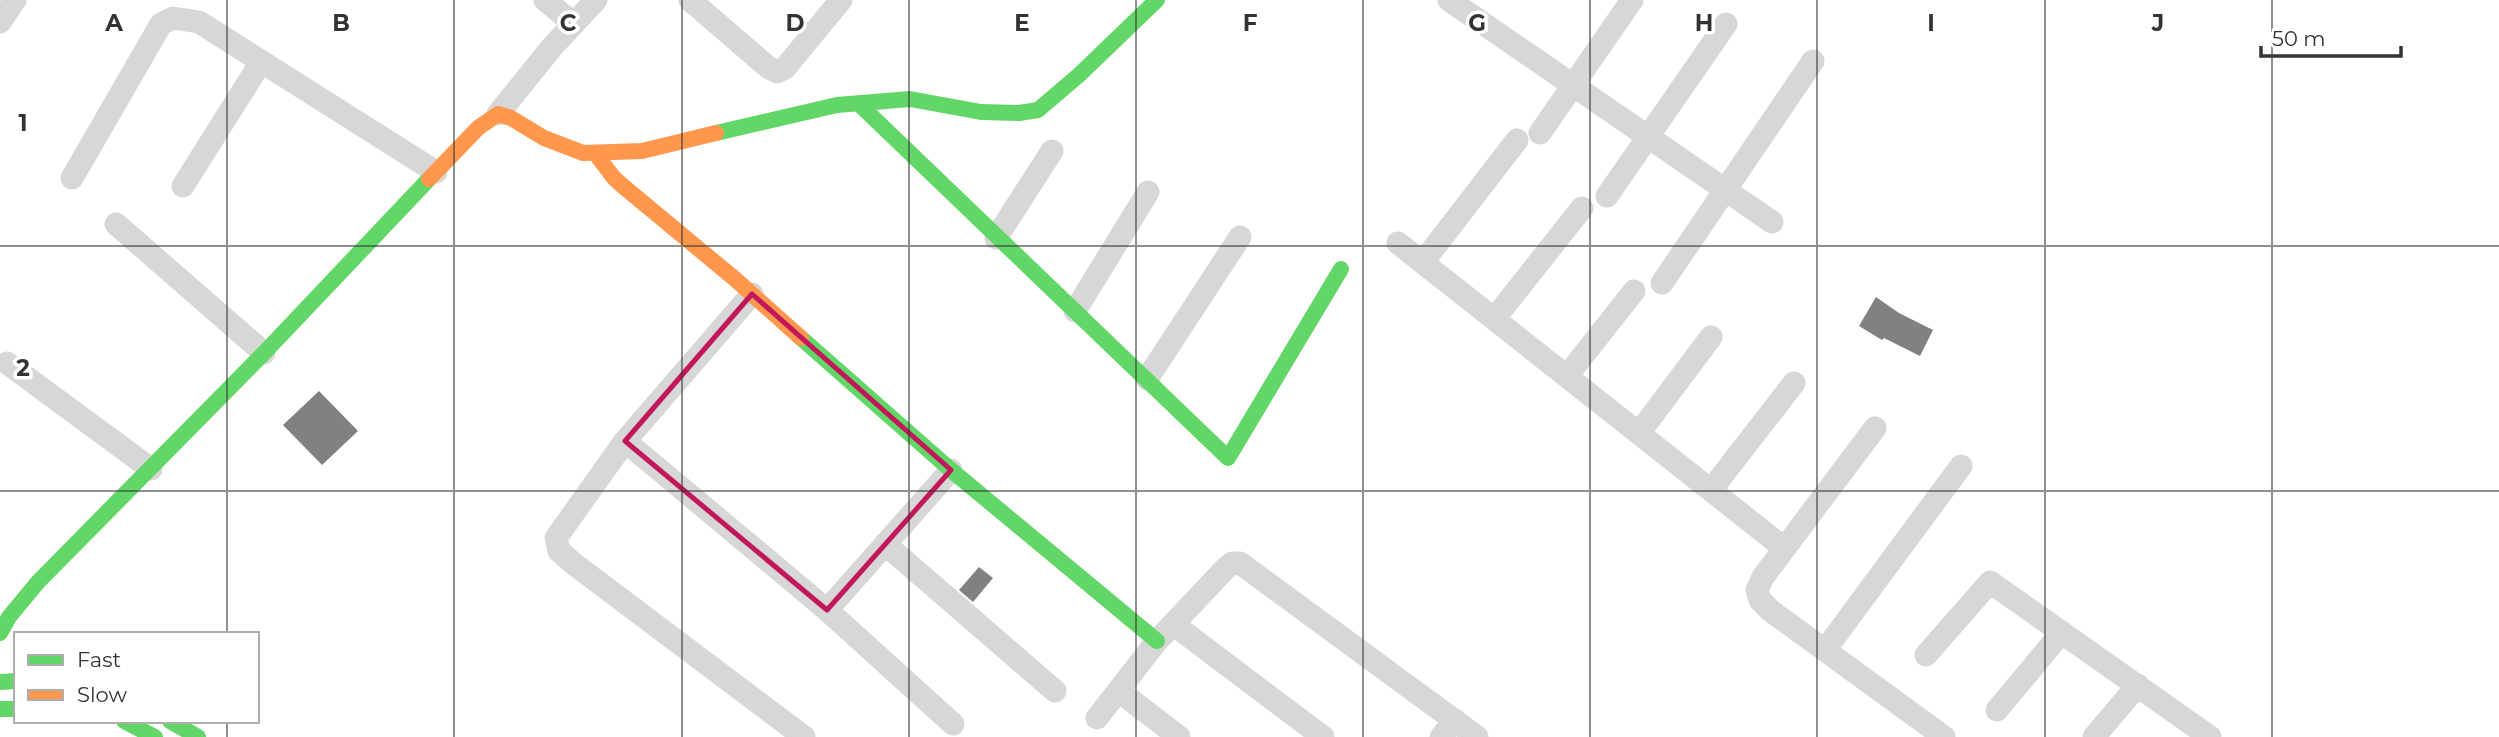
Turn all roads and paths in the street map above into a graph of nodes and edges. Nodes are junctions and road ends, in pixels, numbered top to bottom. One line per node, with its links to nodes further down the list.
1 (15, 0): 9 (street)
2 (545, 0): 10 (street)
3 (596, 0): 10 (street)
4 (841, 0): 8 (street)
5 (1157, 0): 15 (street)
6 (1449, 0): 14 (street)
7 (1632, 0): 14 (street)
8 (704, 4)
9 (0, 22)
10 (574, 24): 16 (street)
11 (1726, 24): 18 (street)
12 (1813, 61): 25 (street)
13 (261, 62): 22 (street); 23 (street); 24 (street)
14 (1573, 84): 17 (street); 18 (street)
15 (859, 104): 21 (street); 32 (street)
16 (498, 114): 21 (street); 22 (street)
17 (1540, 132)
18 (1647, 136): 25 (street); 27 (street)
19 (1517, 141): 34 (street)
20 (1052, 151): 32 (street)
21 (596, 153): 38 (street)
22 (436, 172): 42 (street)
23 (72, 178)
24 (183, 186)
25 (1726, 190): 29 (street); 36 (street)
26 (1148, 192): 39 (street)
27 (1607, 195)
28 (1581, 208): 40 (street)
29 (1772, 222)
30 (116, 224): 42 (street)
31 (1240, 237): 45 (street)
32 (996, 238): 39 (street)
33 (1398, 243): 34 (street)
34 (1423, 262): 40 (street)
35 (1340, 269): 45 (street)
36 (1662, 283)
37 (1634, 291): 44 (street)
38 (751, 294): 49 (street); 52 (street)
39 (1075, 310): 45 (street)
40 (1494, 319): 44 (street)
41 (1711, 337): 48 (street)
42 (264, 353): 51 (street)
43 (7, 362): 51 (street)
44 (1567, 376): 48 (street)
45 (1147, 379)
46 (1794, 383): 53 (street)
47 (1875, 428): 55 (street)
48 (1639, 433): 53 (street)
49 (625, 440): 56 (street); 74 (street)
50 (1961, 466): 61 (street)
51 (152, 469): 59 (street)
52 (951, 470): 54 (street); 60 (street)
53 (1711, 490): 55 (street)
54 (885, 544): 56 (street); 64 (street)
55 (1784, 548): 61 (street)
56 (827, 610): 70 (street)
57 (1173, 624): 60 (street); 71 (street); 76 (street)
58 (2062, 632): 62 (street); 63 (street); 66 (street)
59 (0, 634)
60 (1157, 641): 65 (street)
61 (1825, 650): 78 (street)
62 (1926, 655)
63 (2138, 685): 79 (street); 80 (street)
64 (1055, 691)
65 (1119, 691): 67 (street); 75 (street)
66 (1997, 710)
67 (1097, 718)
68 (128, 723): 72 (street)
69 (174, 723): 73 (street)
70 (953, 724)
71 (1448, 728): 77 (street)
72 (155, 737)
73 (198, 737)
74 (804, 737)
75 (1179, 737)
76 (1323, 737)
77 (1478, 737)
78 (1944, 737)
79 (2094, 737)
80 (2210, 737)

